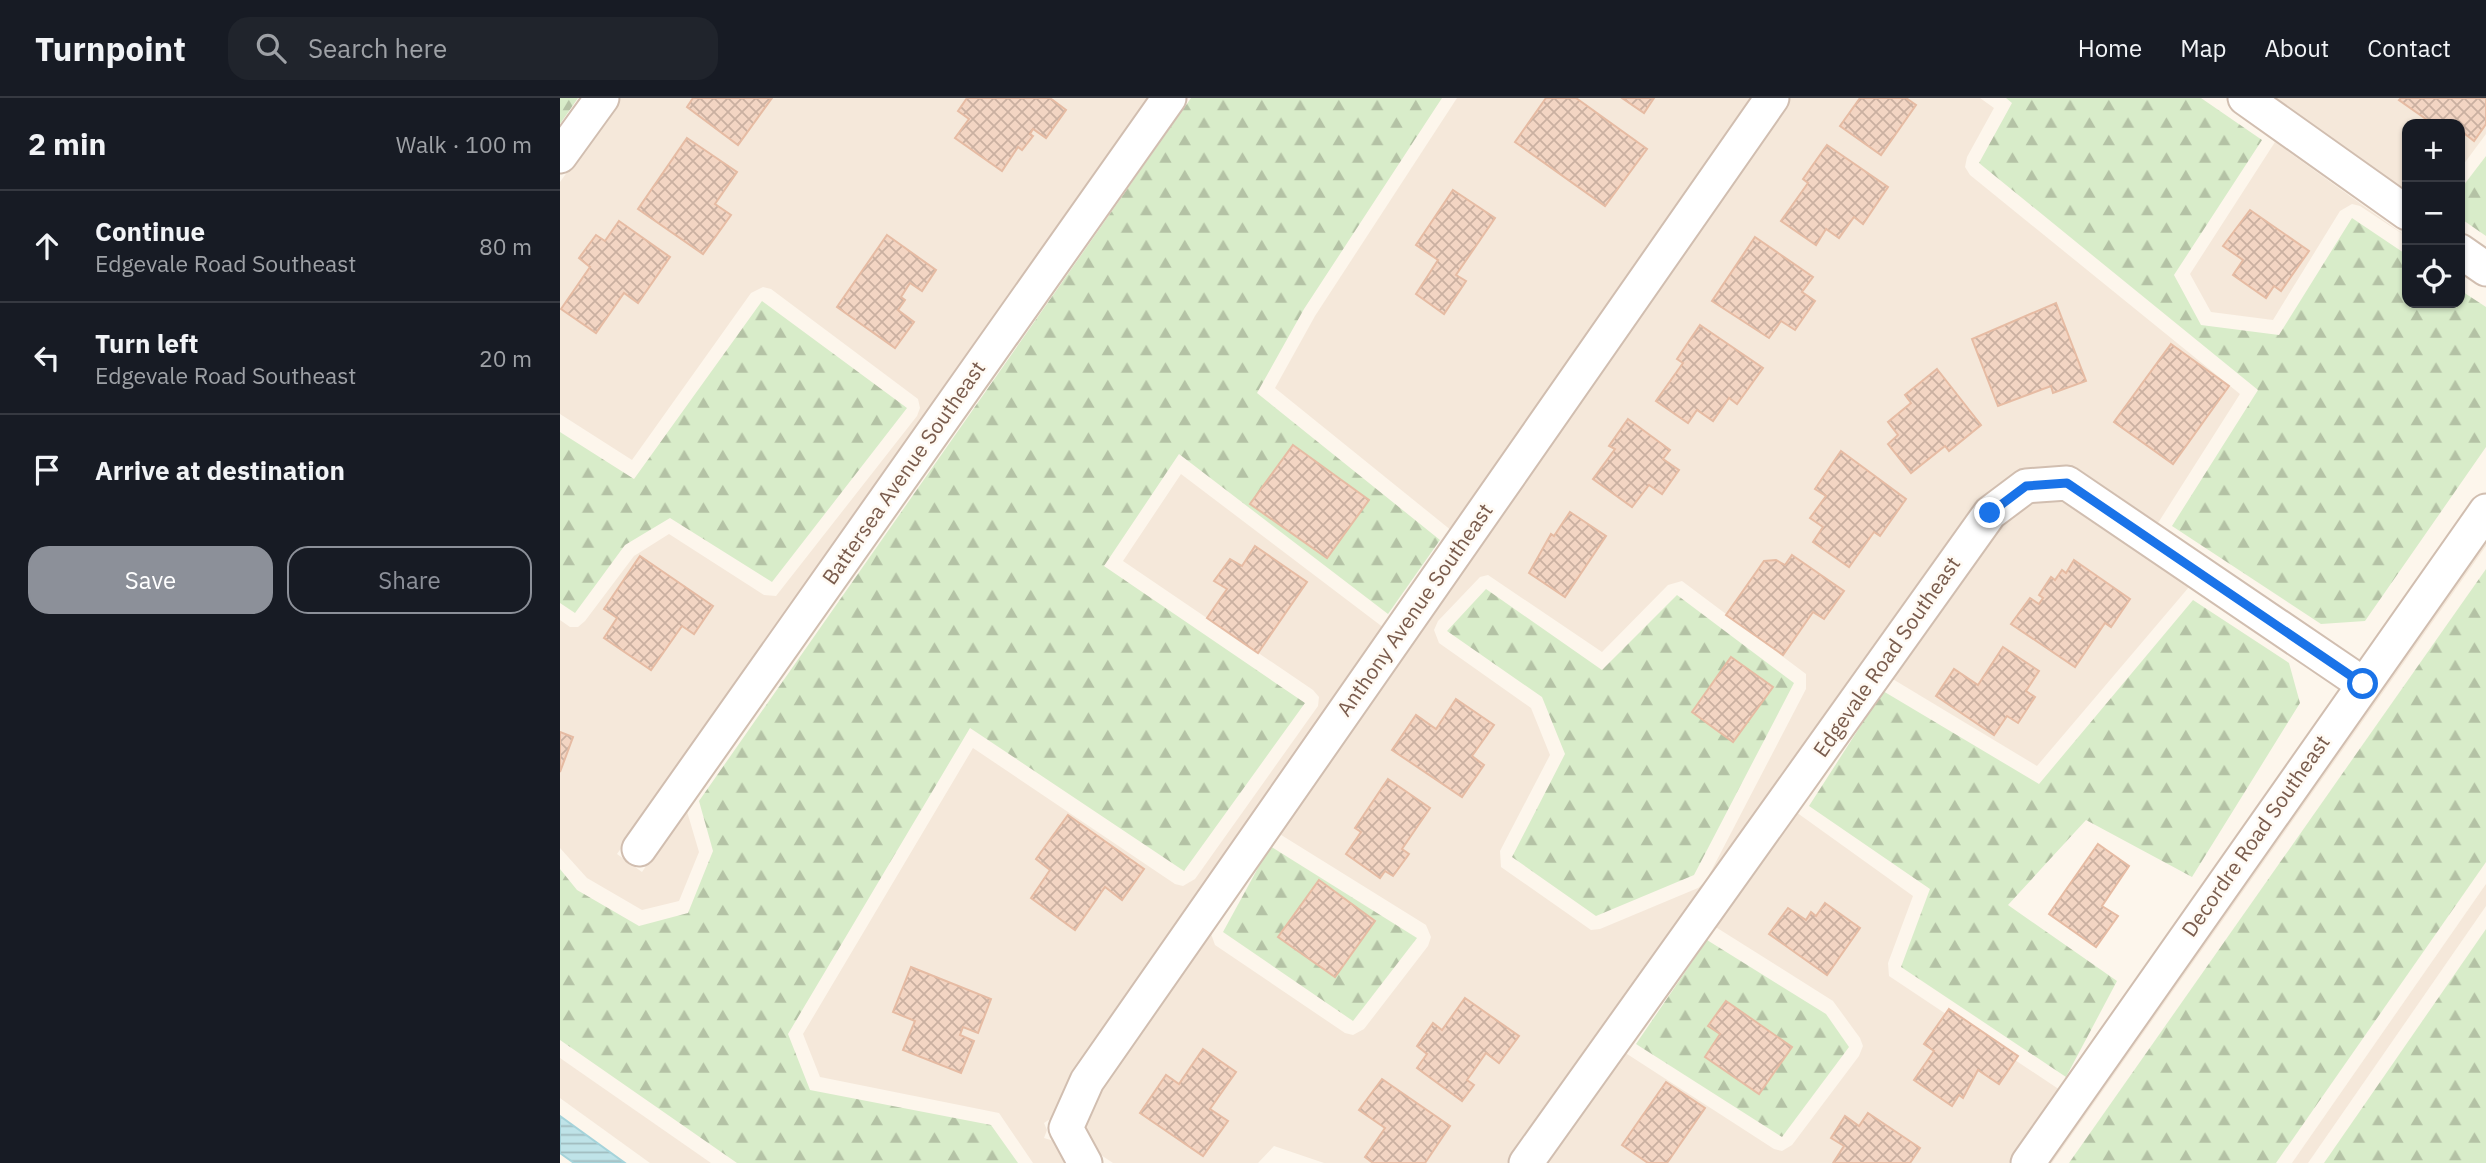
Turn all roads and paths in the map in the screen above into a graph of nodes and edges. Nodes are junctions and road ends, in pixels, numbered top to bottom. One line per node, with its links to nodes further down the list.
1 (601, 98): 5 (street)
2 (1169, 98): 11 (street, Battersea Avenue Southeast)
3 (1772, 98): 12 (street, Anthony Avenue Southeast)
4 (2245, 98): 6 (street)
5 (560, 156)
6 (2402, 210)
7 (2465, 254): 8 (street)
8 (2486, 269)
9 (2486, 510): 10 (street, Decordre Road Southeast)
10 (2363, 684): 13 (street, Edgevale Road Southeast); 14 (street, Decordre Road Southeast)
11 (639, 849)
12 (1084, 1163)
13 (1526, 1163)
14 (2028, 1163)

